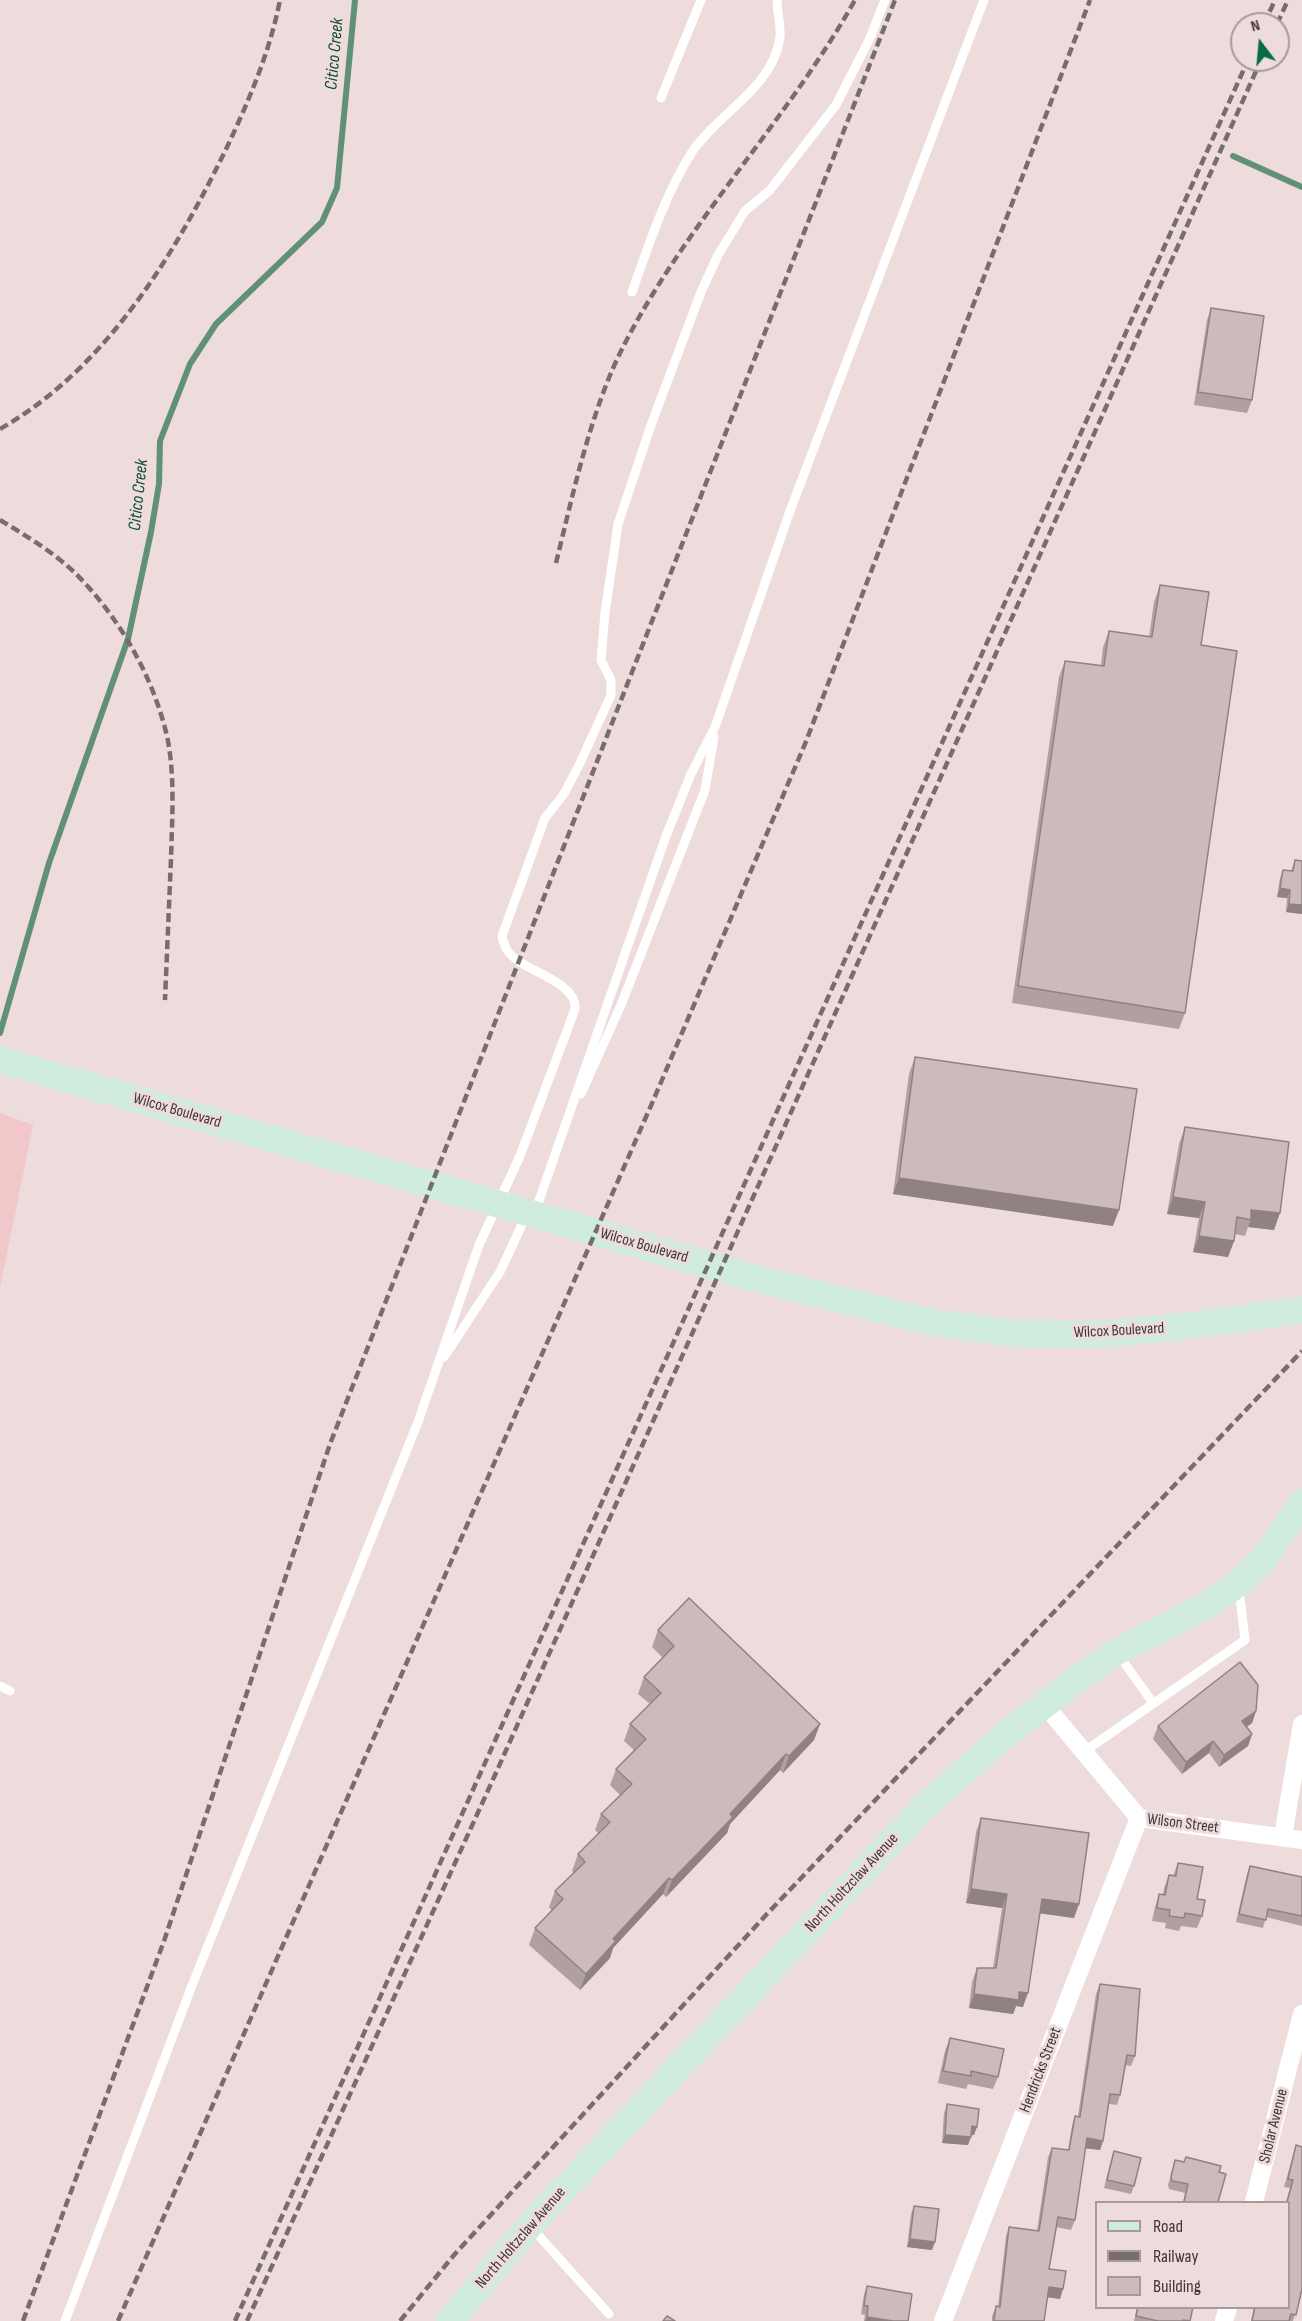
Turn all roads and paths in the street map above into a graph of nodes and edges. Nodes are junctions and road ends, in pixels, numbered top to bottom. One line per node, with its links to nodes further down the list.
1 (702, 0): 5 (lane)
2 (777, 0): 6 (lane)
3 (885, 0): 11 (lane)
4 (984, 0): 7 (lane)
5 (661, 98)
6 (632, 292)
7 (715, 728): 9 (lane); 11 (lane)
8 (0, 1060): 9 (main road, Wilcox Boulevard)
9 (534, 1214): 10 (main road, Wilcox Boulevard)
10 (1302, 1310)
11 (435, 1372): 28 (lane)
12 (1302, 1503): 13 (main road, North Holtzclaw Avenue)
13 (1238, 1584): 14 (main road, North Holtzclaw Avenue); 17 (lane)
14 (1116, 1652): 17 (lane); 18 (main road, North Holtzclaw Avenue)
15 (0, 1686): 16 (lane)
16 (10, 1691)
17 (1153, 1703): 20 (lane)
18 (1044, 1704): 20 (street, Wilson Street); 26 (main road, North Holtzclaw Avenue)
19 (1302, 1724): 22 (street)
20 (1085, 1751): 21 (street, Wilson Street)
21 (1139, 1818): 22 (street, Wilson Street); 30 (street, Hendricks Street)
22 (1283, 1836): 23 (street, Wilson Street)
23 (1302, 1840)
24 (1302, 2014): 25 (street, Sholar Avenue)
25 (1254, 2201)
26 (530, 2225): 27 (lane); 29 (main road, North Holtzclaw Avenue)
27 (609, 2314)
28 (65, 2321)
29 (450, 2321)
30 (943, 2321)

